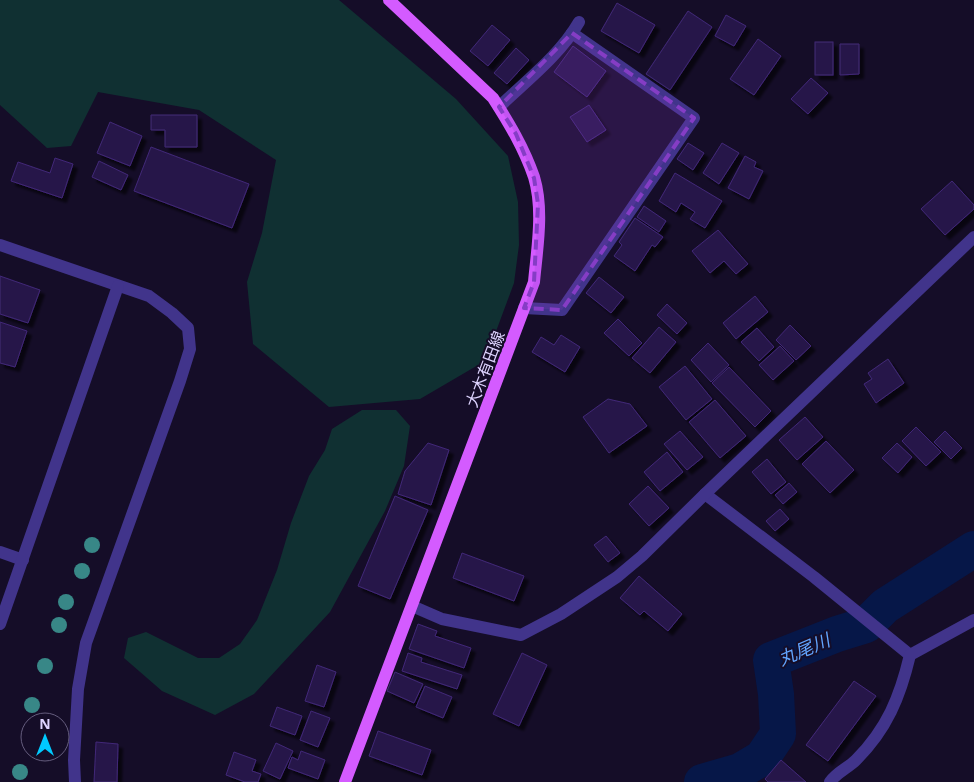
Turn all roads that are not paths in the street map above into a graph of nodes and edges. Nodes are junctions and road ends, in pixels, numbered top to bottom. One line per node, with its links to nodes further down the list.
1 (389, 0): 4 (main road, 大木有田線)
2 (579, 22): 3 (street)
3 (572, 33): 4 (street); 8 (street)
4 (499, 107): 8 (main road, 大木有田線)
5 (974, 237): 9 (street)
6 (0, 245): 7 (street)
7 (118, 286): 11 (street); 16 (street)
8 (524, 308): 12 (main road, 大木有田線)
9 (705, 494): 12 (street); 15 (street)
10 (0, 552): 11 (street)
11 (23, 560): 14 (street)
12 (412, 606): 17 (main road, 大木有田線)
13 (974, 620): 15 (street)
14 (0, 624)
15 (910, 655): 18 (street)
16 (75, 782)
17 (345, 782)
18 (830, 782)

